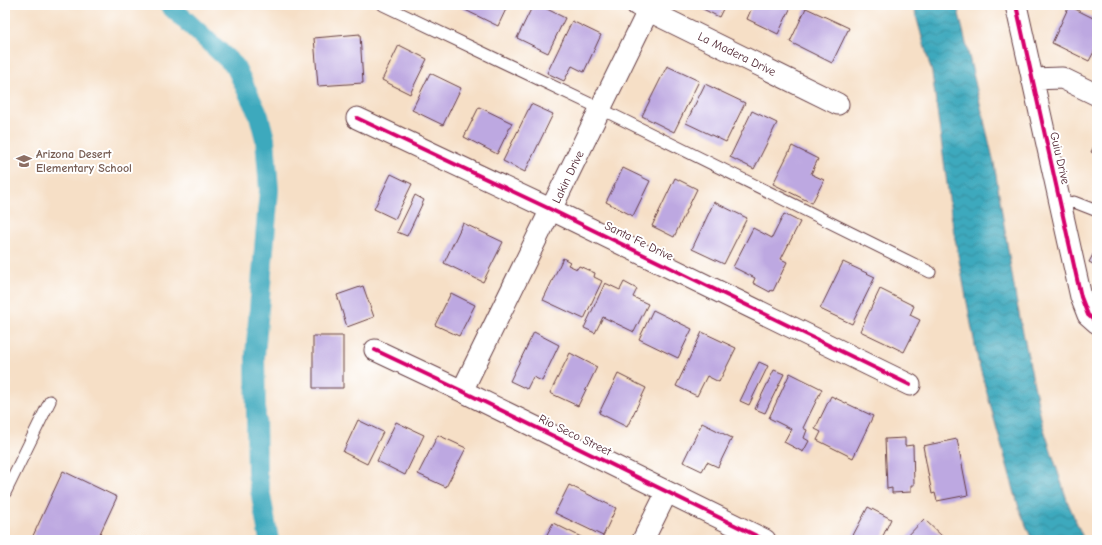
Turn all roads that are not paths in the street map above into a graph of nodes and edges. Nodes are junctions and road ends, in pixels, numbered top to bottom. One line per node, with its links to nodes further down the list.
1 (383, 5): 7 (lane)
2 (1016, 5): 4 (street, Guiu Drive)
3 (646, 7): 6 (street, La Madera Drive); 7 (street, Lakin Drive)
4 (1032, 79): 5 (street); 9 (street, Guiu Drive)
5 (1097, 95)
6 (838, 104)
7 (601, 109): 10 (street, Lakin Drive); 12 (lane)
8 (357, 118): 10 (street, Santa Fe Drive)
9 (1060, 206): 11 (lane); 13 (street, Guiu Drive)
10 (552, 210): 15 (street, Santa Fe Drive); 16 (street, Lakin Drive)
11 (1097, 211)
12 (930, 272)
13 (1093, 319)
14 (375, 350): 16 (street, Rio Seco Street)
15 (910, 385)
16 (462, 391): 18 (street, Rio Seco Street)
17 (50, 401): 19 (lane)
18 (667, 492): 20 (street); 21 (street, Rio Seco Street)
19 (5, 493)
20 (644, 540)
21 (765, 540)

